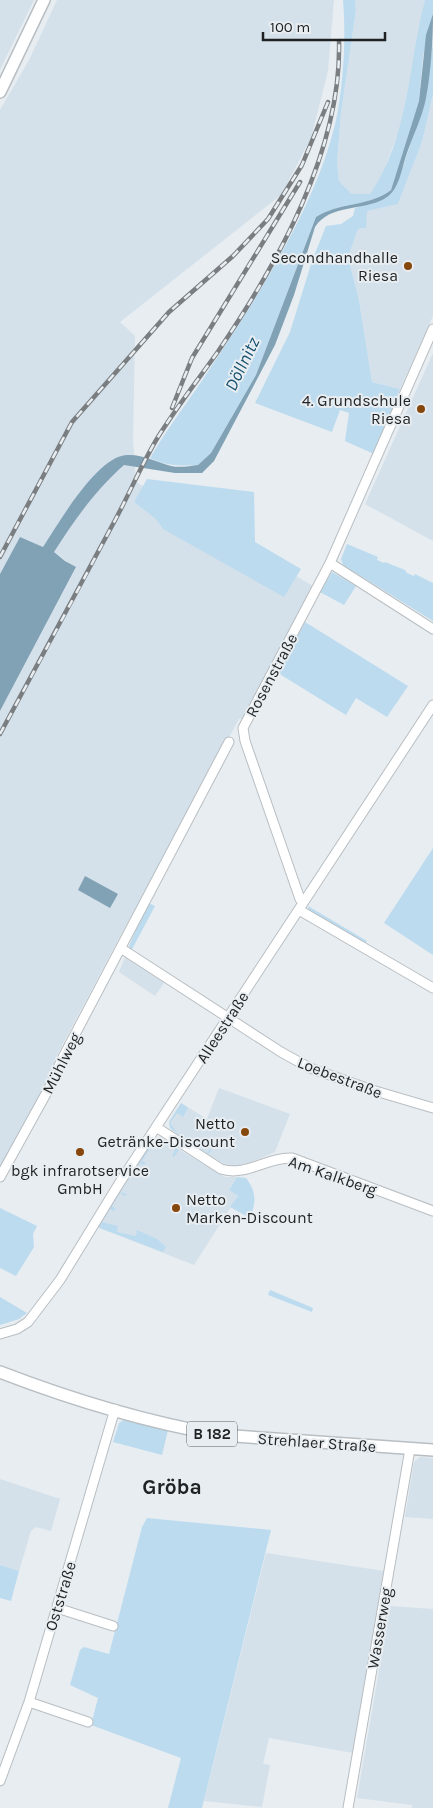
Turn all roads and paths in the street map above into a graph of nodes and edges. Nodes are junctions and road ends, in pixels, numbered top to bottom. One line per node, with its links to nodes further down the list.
1 (44, 0): 2 (main road)
2 (0, 92)
3 (433, 329): 4 (street, Rosenstraße)
4 (330, 564): 5 (street); 8 (street, Rosenstraße)
5 (433, 629)
6 (433, 705): 8 (street, Alleestraße)
7 (229, 742): 9 (street, Mühlweg)
8 (301, 906): 10 (street); 11 (street, Alleestraße)
9 (122, 949): 11 (street); 14 (street, Mühlweg)
10 (433, 988)
11 (228, 1018): 12 (street, Loebestraße); 13 (street, Alleestraße)
12 (433, 1108)
13 (156, 1127): 15 (street, Am Kalkberg); 16 (street, Alleestraße)
14 (0, 1177)
15 (433, 1211)
16 (0, 1334)
17 (0, 1372): 18 (main road, Strehlaer Straße / B 182)
18 (115, 1409): 19 (main road, Strehlaer Straße / B 182); 21 (street, Oststraße)
19 (410, 1449): 20 (main road, Strehlaer Straße / B 182); 26 (street, Wasserweg)
20 (433, 1450)
21 (57, 1608): 22 (street); 23 (street, Oststraße)
22 (113, 1626)
23 (29, 1702): 24 (street); 25 (street, Oststraße)
24 (88, 1722)
25 (0, 1781)
26 (348, 1808)

